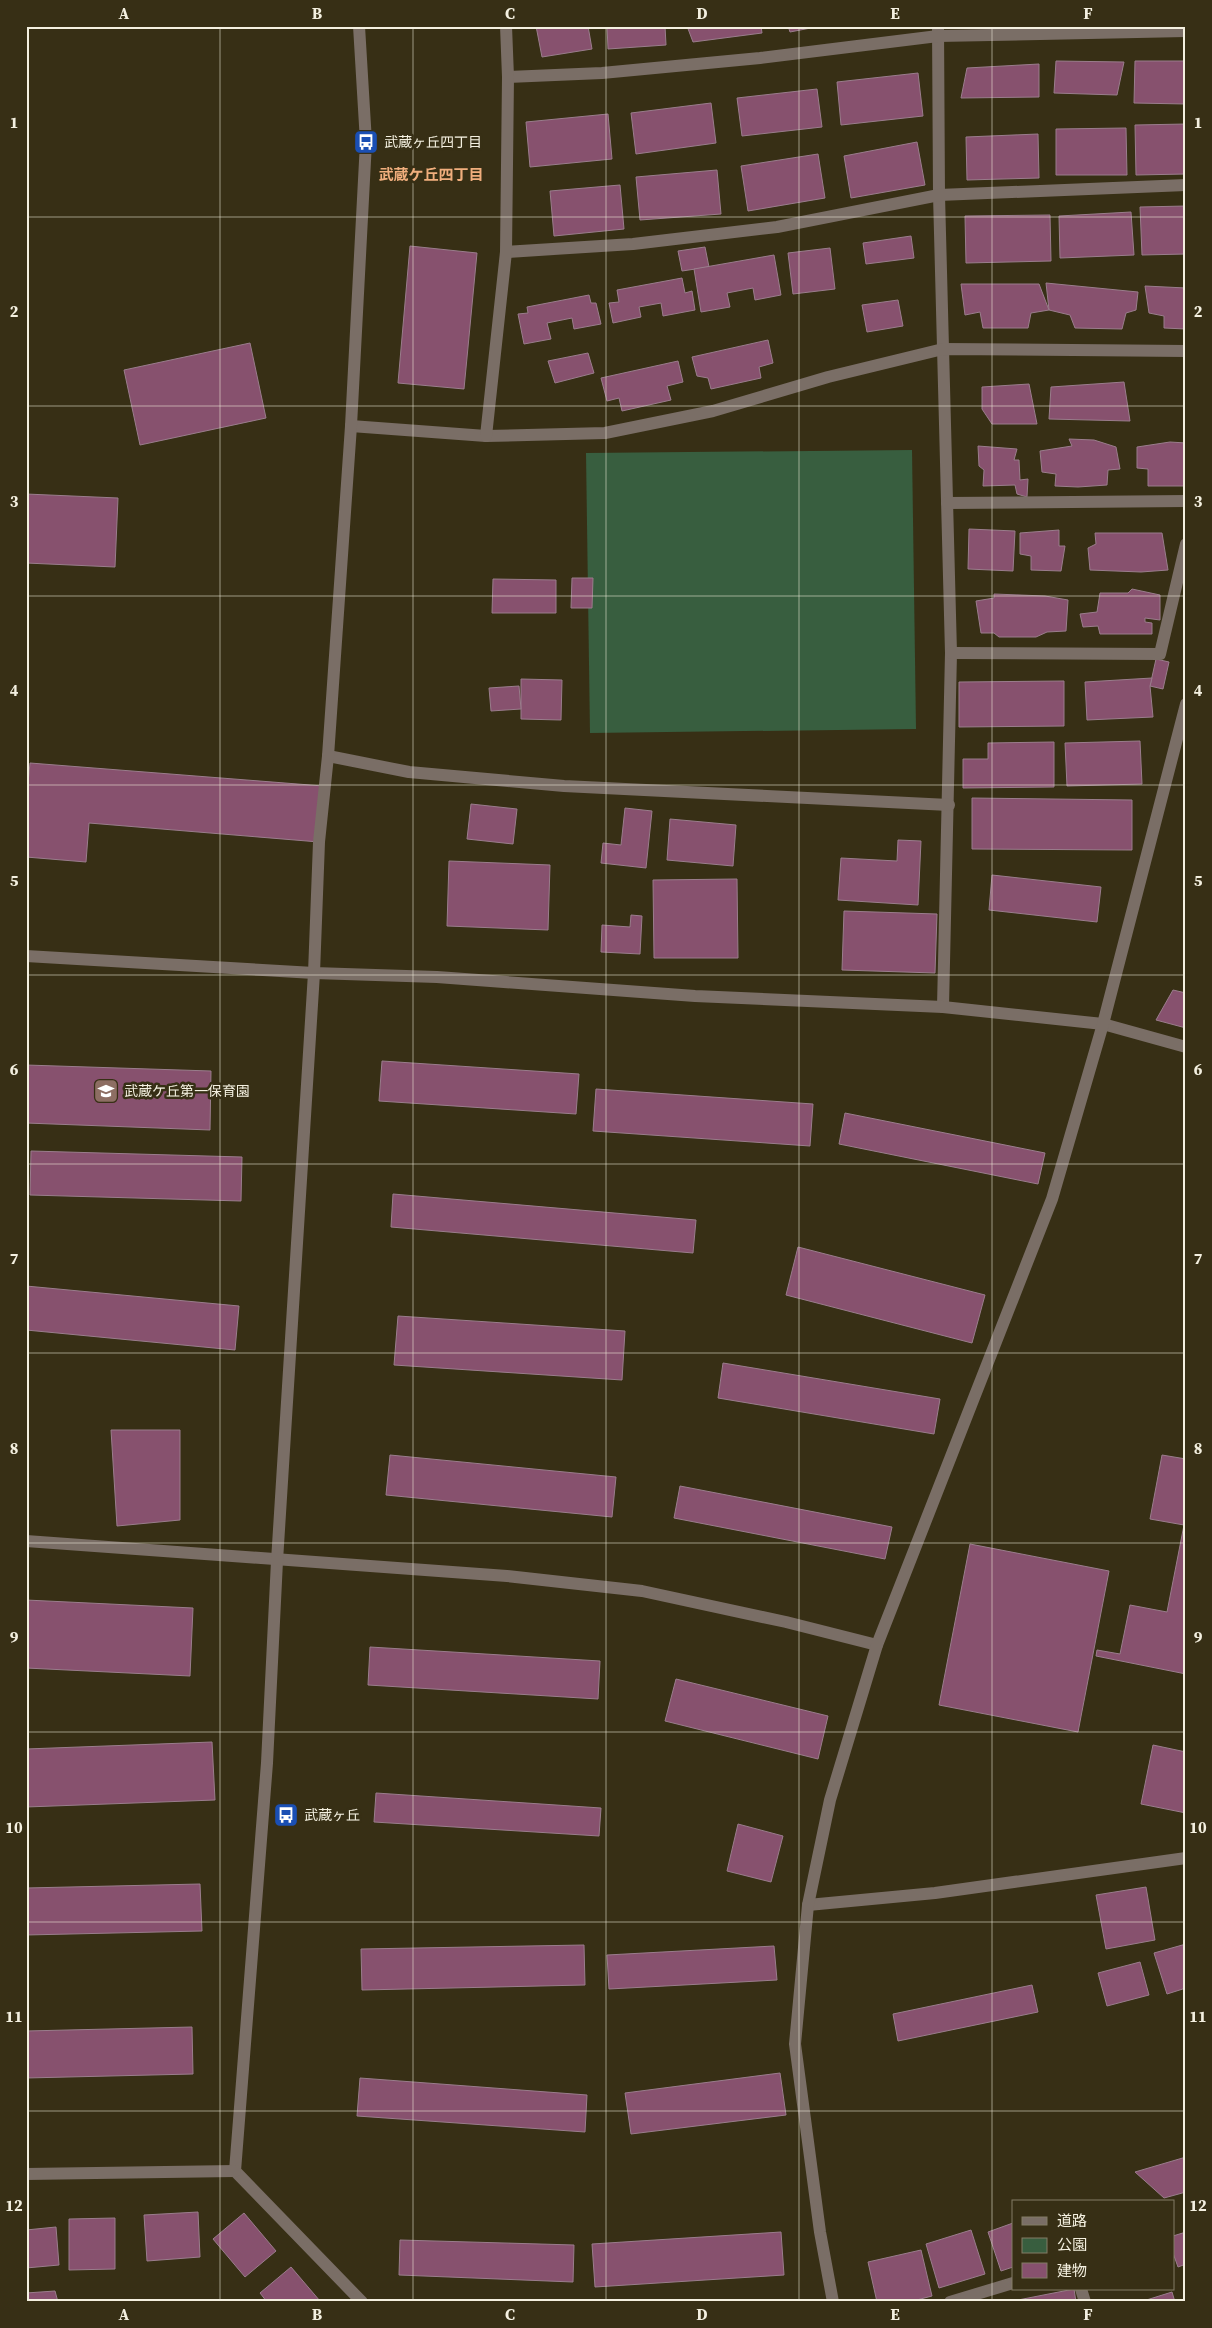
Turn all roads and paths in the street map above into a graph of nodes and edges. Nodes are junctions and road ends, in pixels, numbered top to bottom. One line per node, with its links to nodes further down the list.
1 (359, 26): 11 (street)
2 (506, 26): 5 (street)
3 (938, 31): 4 (street); 5 (street); 7 (street)
4 (1186, 31)
5 (508, 77): 8 (street)
6 (1186, 185): 7 (street)
7 (939, 195): 8 (street); 9 (street)
8 (506, 252): 12 (street)
9 (943, 349): 10 (street); 12 (street); 14 (street)
10 (1186, 351)
11 (351, 426): 12 (street); 18 (street)
12 (486, 436)
13 (1186, 501): 14 (street)
14 (946, 503): 16 (street)
15 (1186, 544): 16 (street)
16 (951, 653): 19 (street)
17 (1186, 704): 23 (street)
18 (328, 756): 19 (street); 21 (street)
19 (949, 805): 22 (street)
20 (26, 956): 21 (street)
21 (314, 973): 22 (street); 26 (street)
22 (943, 1008): 23 (street)
23 (1103, 1024): 24 (street); 27 (street)
24 (1186, 1047)
25 (26, 1541): 26 (street)
26 (277, 1560): 27 (street); 30 (street)
27 (877, 1645): 29 (street)
28 (1186, 1858): 29 (street)
29 (808, 1905): 34 (street)
30 (235, 2171): 31 (street); 33 (street)
31 (26, 2174)
32 (1012, 2283): 35 (street)
33 (362, 2302)
34 (833, 2302)
35 (950, 2302)

